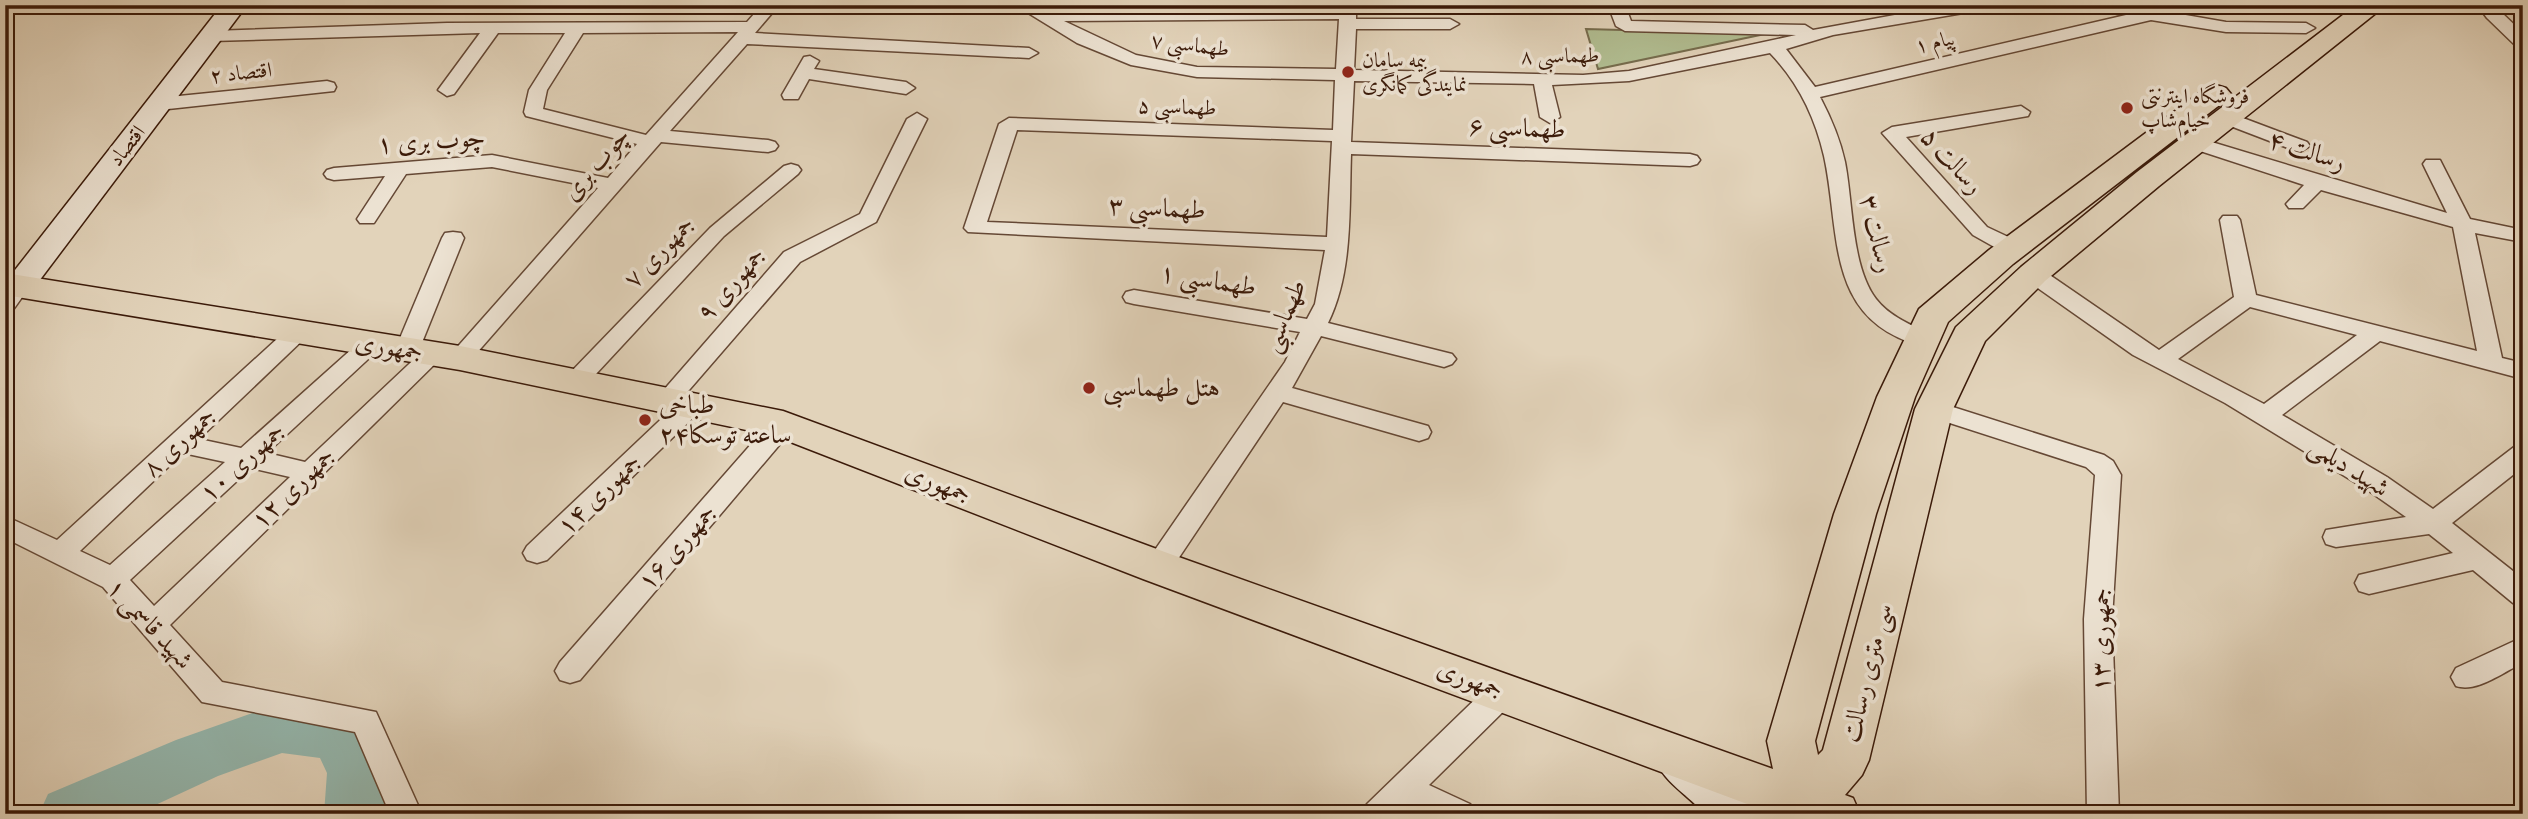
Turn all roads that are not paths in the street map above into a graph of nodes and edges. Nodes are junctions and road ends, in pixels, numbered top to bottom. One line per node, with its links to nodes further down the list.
1 (235, 5): 21 (main road, اقتصاد)
2 (771, 5): 20 (street, چوب بری)
3 (1023, 5): 13 (street, ۷ طهماسبی)
4 (1616, 5): 19 (street)
5 (1981, 5): 19 (street)
6 (2092, 5): 12 (street)
7 (2213, 5): 14 (street)
8 (2335, 5): 16 (main road, سی متری رسالت)
9 (2373, 5): 37 (main road, سی متری رسالت)
10 (2496, 5): 23 (street)
11 (1347, 14): 13 (street); 15 (street); 27 (street, طهماسبی)
12 (2154, 14): 14 (street); 32 (street, ۱ پیام)
13 (1042, 16): 27 (street, ۷ طهماسبی)
14 (2188, 20): 16 (street)
15 (1450, 24)
16 (2306, 27): 48 (main road, سی متری رسالت)
17 (493, 28): 18 (street); 21 (street); 31 (street)
18 (577, 28): 20 (street); 39 (street)
19 (1830, 30): 24 (street, ۸ طهماسبی)
20 (747, 33): 22 (street); 39 (street, چوب بری)
21 (212, 36): 34 (main road, اقتصاد)
22 (820, 42): 25 (street); 26 (street)
23 (2523, 43)
24 (1774, 47): 28 (street, ۸ طهماسبی); 32 (street, ۳ رسالت)
25 (1029, 53)
26 (803, 74): 30 (street); 33 (street)
27 (1343, 76): 28 (street, ۸ طهماسبی); 40 (street, طهماسبی)
28 (1542, 80): 36 (street)
29 (327, 87): 34 (street, ۲ اقتصاد)
30 (906, 88)
31 (447, 90)
32 (1808, 94): 67 (street, ۳ رسالت)
33 (791, 95)
34 (159, 104): 61 (main road, اقتصاد)
35 (2021, 113): 60 (street, ۵ رسالت)
36 (1550, 117)
37 (2227, 118): 41 (main road, سی متری رسالت); 42 (street)
38 (917, 119): 75 (street, ۹ جمهوری)
39 (654, 139): 43 (street); 51 (street, چوب بری)
40 (1343, 142): 44 (street, ۶ طهماسبی); 56 (street, ۵ طهماسبی); 59 (street, طهماسبی)
41 (2195, 143): 48 (main road, سی متری رسالت); 50 (street, ۴ رسالت)
42 (2300, 145)
43 (768, 146)
44 (1690, 160)
45 (2433, 164): 55 (street)
46 (399, 169): 49 (street, ۱ چوب بری); 51 (street, ۱ چوب بری); 53 (street)
47 (791, 170): 73 (street, ۷ جمهوری)
48 (2133, 173): 60 (main road, سی متری رسالت)
49 (334, 174)
50 (2318, 182): 52 (street); 55 (street, ۴ رسالت)
51 (613, 185): 68 (street, چوب بری)
52 (2296, 204)
53 (368, 219)
54 (2230, 220): 63 (street)
55 (2463, 225): 57 (street, ۴ رسالت); 71 (street)
56 (975, 228): 59 (street, ۳ طهماسبی)
57 (2523, 236)
58 (453, 238): 68 (street)
59 (1337, 244): 64 (street, طهماسبی)
60 (2023, 261): 67 (main road, سی متری رسالت); 70 (street, شهید دیلمی); 76 (main road, سی متری رسالت)
61 (10, 292): 65 (main road, جمهوری)
62 (1134, 296): 64 (street, ۱ طهماسبی)
63 (2246, 299): 66 (street); 70 (street)
64 (1314, 327): 69 (street, ۱ طهماسبی); 74 (street, طهماسبی)
65 (298, 332): 68 (main road, جمهوری); 80 (street, ۸ جمهوری)
66 (2376, 333): 71 (street); 77 (street)
67 (1922, 339): 101 (main road, سی متری رسالت)
68 (418, 351): 73 (main road, جمهوری); 82 (street, ۱۰ جمهوری); 83 (street, ۱۲ جمهوری)
69 (1444, 359)
70 (2161, 360): 77 (street, شهید دیلمی)
71 (2491, 363): 72 (street)
72 (2523, 371)
73 (575, 382): 75 (main road, جمهوری)
74 (1277, 392): 79 (street); 90 (street, طهماسبی)
75 (679, 403): 78 (main road, جمهوری); 88 (street, ۱۴ جمهوری)
76 (1934, 409): 101 (main road, سی متری رسالت); 106 (street, ۱۳ جمهوری)
77 (2265, 415): 84 (street, شهید دیلمی)
78 (783, 424): 90 (main road, جمهوری); 96 (street, ۱۶ جمهوری)
79 (1419, 432)
80 (178, 443): 82 (street); 87 (street, ۸ جمهوری)
81 (2523, 453): 84 (street)
82 (247, 457): 83 (street); 91 (street, ۱۰ جمهوری)
83 (310, 472): 94 (street, ۱۲ جمهوری)
84 (2434, 523): 86 (street); 89 (street, شهید دیلمی)
85 (5, 526): 87 (street, ۱ شهید قاسمی)
86 (2336, 537)
87 (61, 552): 91 (street, ۱ شهید قاسمی)
88 (537, 553)
89 (2478, 558): 92 (street); 93 (street, شهید دیلمی)
90 (1158, 567): 98 (main road, جمهوری)
91 (113, 579): 94 (street, ۱ شهید قاسمی)
92 (2368, 583)
93 (2518, 585)
94 (154, 622): 102 (street, ۱ شهید قاسمی)
95 (2523, 649): 97 (street)
96 (570, 671)
97 (2466, 677)
98 (1504, 691): 99 (main road, جمهوری); 100 (street)
99 (1662, 750): 101 (main road, جمهوری); 105 (main road)
100 (1404, 789): 103 (street); 104 (street)
101 (1814, 810)
102 (406, 814)
103 (1378, 814)
104 (1459, 814)
105 (1731, 814)
106 (2103, 814)

